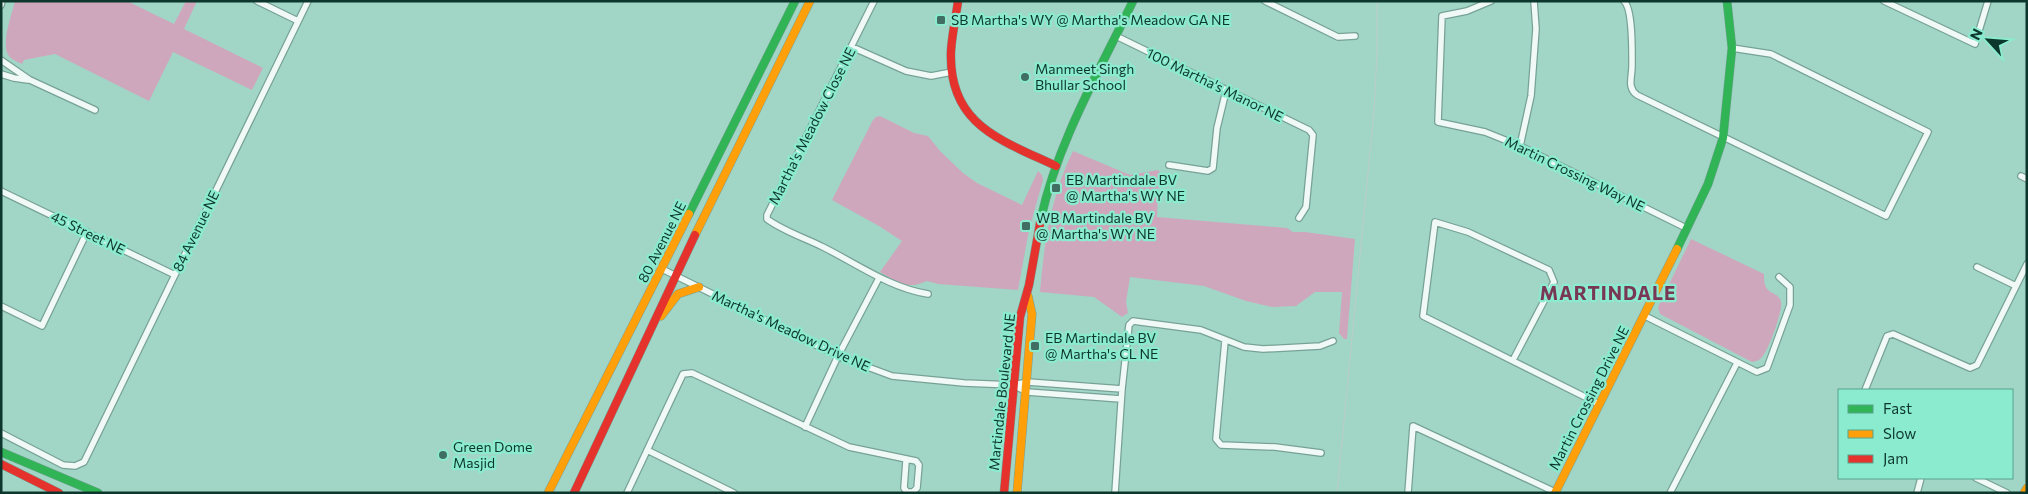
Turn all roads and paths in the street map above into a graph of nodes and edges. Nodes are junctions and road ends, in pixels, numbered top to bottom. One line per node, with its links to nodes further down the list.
1 (2, 1): 16 (street)
2 (258, 1): 17 (street)
3 (308, 1): 17 (street, 84 Avenue NE)
4 (795, 1): 38 (street, 80 Avenue NE)
5 (810, 1): 40 (street, 80 Avenue NE)
6 (874, 1): 20 (street, Martha's Meadow Close NE)
7 (958, 1): 23 (street)
8 (1133, 1): 18 (street, Martindale Boulevard NE)
9 (1265, 1): 19 (street)
10 (1491, 1): 29 (street, Martin Crossing Way NE)
11 (1534, 1): 29 (street)
12 (1624, 1): 28 (street)
13 (1727, 1): 21 (street, Martin Crossing Drive NE)
14 (1884, 1): 15 (street)
15 (1988, 1)
16 (1, 5)
17 (298, 21): 39 (street, 84 Avenue NE)
18 (1116, 36): 26 (street, 100 Martha's Manor NE); 31 (street, Martindale Boulevard NE)
19 (1356, 36)
20 (852, 47): 23 (street); 42 (street, Martha's Meadow Close NE)
21 (1732, 48): 28 (street, Martin Crossing Drive NE); 28 (street)
22 (1, 60): 25 (street)
23 (952, 72): 31 (street)
24 (1, 74): 25 (street)
25 (30, 80): 27 (street)
26 (1226, 91): 30 (street); 33 (street, 100 Martha's Manor NE)
27 (95, 110)
28 (1723, 138): 34 (street, Martin Crossing Drive NE)
29 (1520, 146): 34 (street, Martin Crossing Way NE)
30 (1169, 165)
31 (1056, 166): 46 (street, Martindale Boulevard NE)
32 (1, 191): 35 (street, 45 Street NE)
33 (1299, 218)
34 (1686, 228): 48 (street, Martin Crossing Drive NE)
35 (87, 232): 39 (street, 45 Street NE); 47 (street)
36 (2027, 264): 43 (street)
37 (1977, 267): 43 (street)
38 (662, 269): 40 (street, Martha's Meadow Drive NE); 75 (street, 80 Avenue NE)
39 (175, 274): 63 (street, 84 Avenue NE)
40 (676, 276): 44 (street, Martha's Meadow Drive NE); 49 (street, 80 Avenue NE)
41 (1779, 277): 54 (street)
42 (879, 278): 45 (street); 52 (street)
43 (2016, 286): 58 (street)
44 (699, 287): 49 (street); 52 (street, Martha's Meadow Drive NE)
45 (928, 294)
46 (1028, 294): 55 (street, Martindale Boulevard NE); 56 (street, Martindale Boulevard NE)
47 (1, 306)
48 (1645, 316): 54 (street); 61 (street, Martin Crossing Drive NE)
49 (649, 331): 76 (street, 80 Avenue NE)
50 (1225, 341): 51 (street); 57 (street); 66 (street)
51 (1333, 341)
52 (838, 356): 56 (street, Martha's Meadow Drive NE); 62 (street)
53 (1513, 360): 53 (street); 61 (street)
54 (1736, 363): 83 (street)
55 (1028, 382): 56 (street); 57 (street); 59 (street, Martindale Boulevard NE)
56 (1013, 385): 59 (street); 79 (street, Martindale Boulevard NE)
57 (1122, 389): 60 (street)
58 (1865, 389)
59 (1027, 392): 60 (street); 80 (street, Martindale Boulevard NE)
60 (1121, 399): 81 (street)
61 (1599, 404): 72 (street, Martin Crossing Drive NE)
62 (805, 427): 64 (street); 67 (street)
63 (1, 433)
64 (647, 450): 77 (street); 78 (street)
65 (1, 452): 74 (street)
66 (1321, 453)
67 (906, 461): 67 (street)
68 (1, 464): 73 (street)
69 (1921, 479): 84 (street)
70 (1978, 479): 85 (street)
71 (2027, 488): 86 (street)
72 (1555, 492): 82 (street)
73 (59, 493)
74 (98, 493)
75 (548, 493)
76 (574, 493)
77 (627, 493)
78 (734, 493)
79 (1004, 493)
80 (1017, 493)
81 (1115, 493)
82 (1408, 493)
83 (1670, 493)
84 (1917, 493)
85 (2007, 493)
86 (2024, 493)

